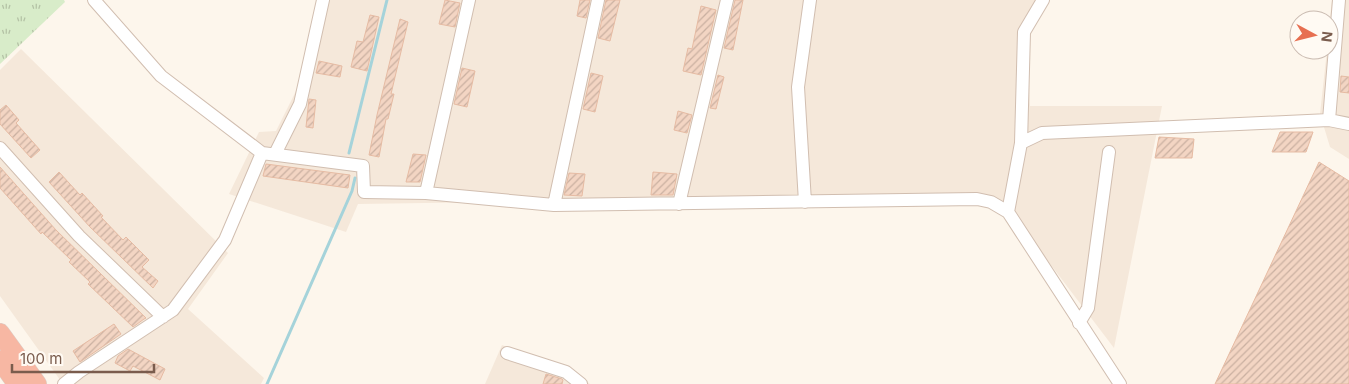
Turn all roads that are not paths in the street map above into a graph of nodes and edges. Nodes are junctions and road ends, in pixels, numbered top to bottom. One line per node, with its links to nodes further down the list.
1 (94, 0): 14 (street)
2 (323, 0): 15 (street)
3 (469, 0): 16 (street)
4 (598, 0): 19 (street)
5 (727, 0): 18 (street)
6 (810, 0): 17 (street)
7 (1043, 0): 11 (street)
8 (1339, 0): 9 (street)
9 (1330, 120): 10 (street); 11 (street)
10 (1349, 124)
11 (1021, 143): 20 (street)
12 (0, 148): 21 (street)
13 (1109, 152): 22 (street)
14 (262, 153): 15 (street); 21 (street)
15 (275, 154): 16 (street)
16 (426, 193): 19 (street)
17 (805, 202): 18 (street); 20 (street)
18 (679, 204): 19 (street)
19 (554, 205)
20 (1008, 212): 22 (street)
21 (163, 317): 28 (street)
22 (1079, 323): 30 (street)
23 (0, 333): 27 (highway)
24 (507, 353): 29 (street)
25 (0, 360): 26 (highway)
26 (17, 384)
27 (37, 384)
28 (64, 384)
29 (581, 384)
30 (1120, 384)

